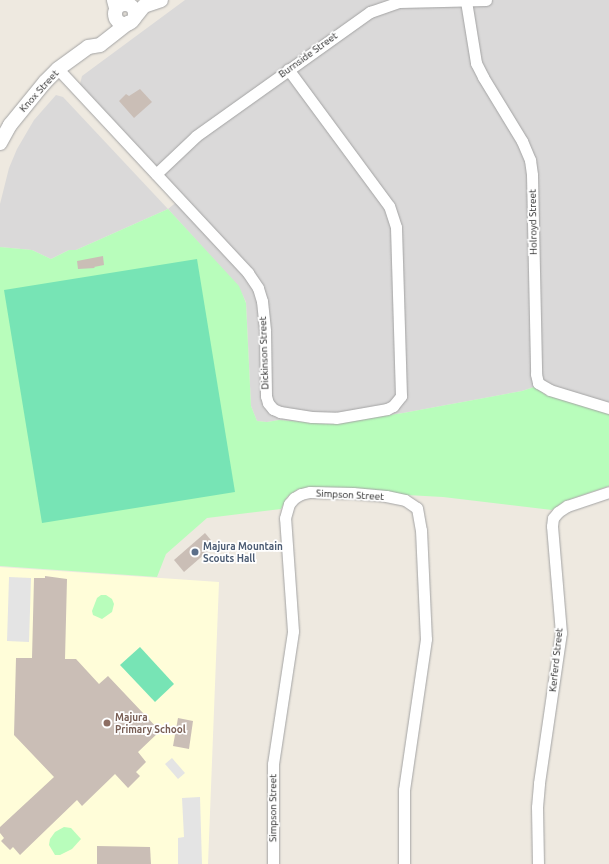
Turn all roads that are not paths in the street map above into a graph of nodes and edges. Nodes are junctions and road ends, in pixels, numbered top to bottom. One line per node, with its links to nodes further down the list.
1 (161, 0): 4 (street, Knox Street)
2 (486, 0): 3 (street, Burnside Street)
3 (466, 1): 6 (street, Burnside Street); 9 (street, Holroyd Street)
4 (125, 8): 5 (street, Knox Street)
5 (58, 69): 7 (street, Knox Street); 8 (street, Dickinson Street)
6 (288, 69): 8 (street, Burnside Street); 8 (street, Dickinson Street)
7 (0, 143)
8 (156, 174)
9 (609, 408)
10 (609, 492): 13 (street, Kerferd Street)
11 (273, 864): 12 (street, Simpson Street)
12 (404, 864)
13 (538, 864)

